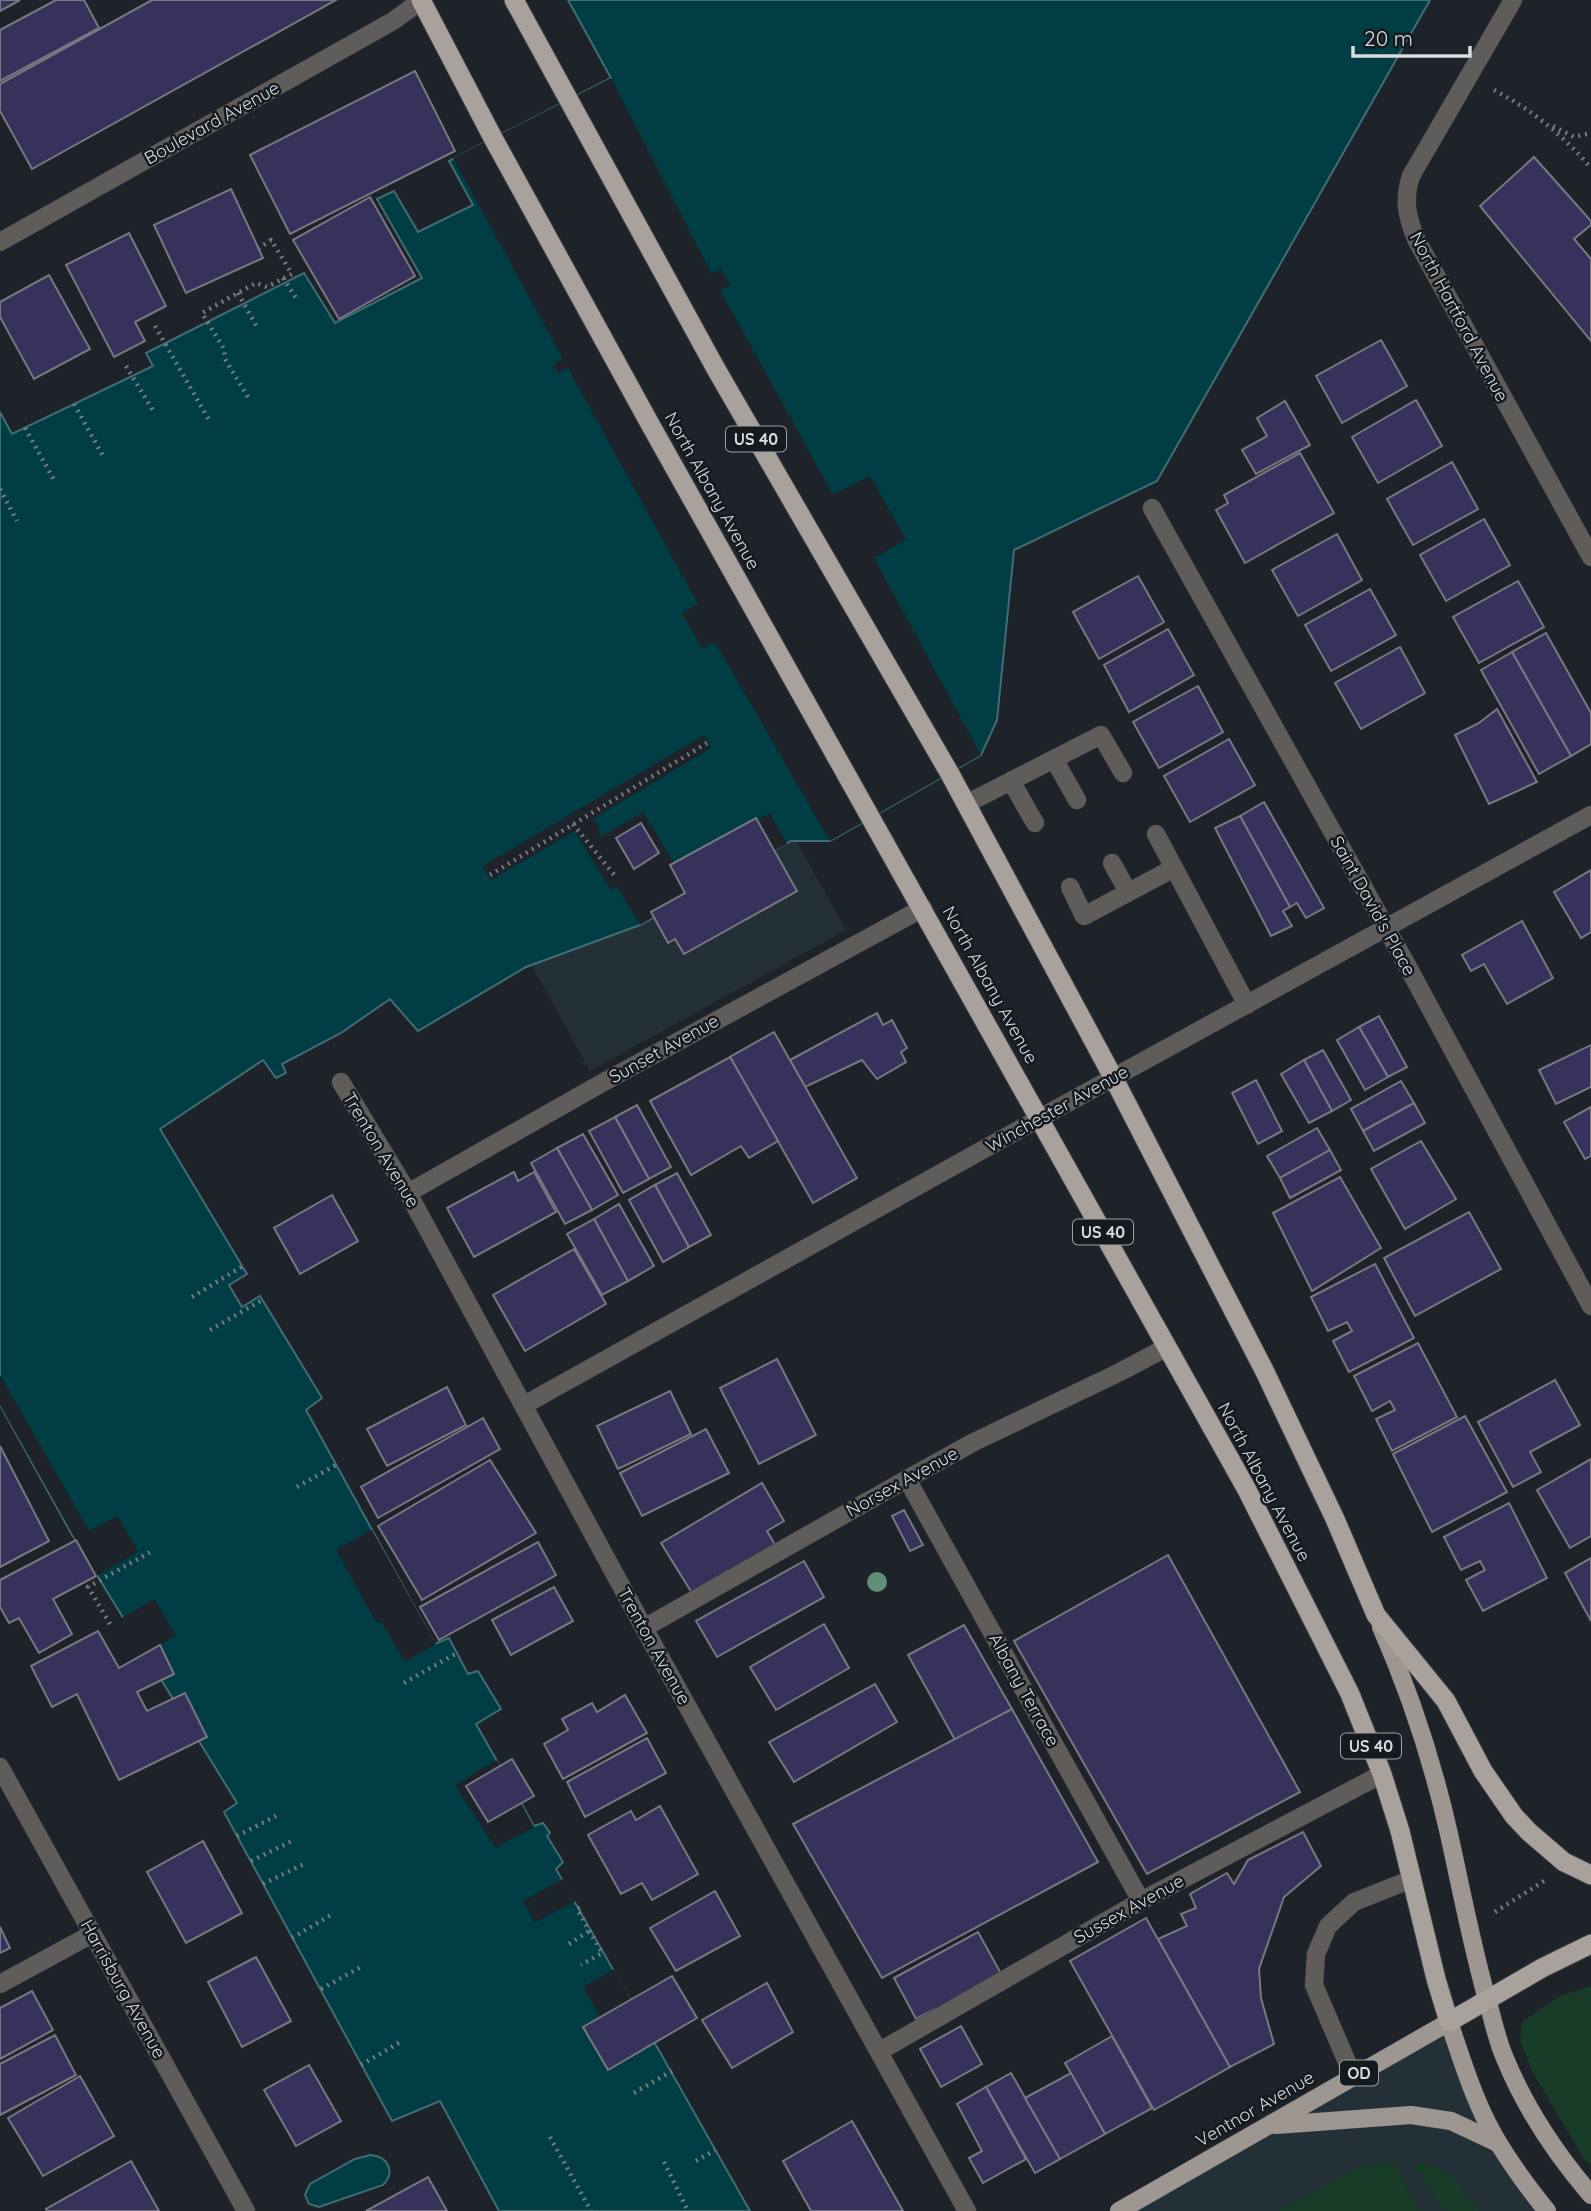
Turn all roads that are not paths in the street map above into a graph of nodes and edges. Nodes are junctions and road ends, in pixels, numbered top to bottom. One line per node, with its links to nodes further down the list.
1 (421, 0): 4 (street, Boulevard Avenue); 19 (highway, North Albany Avenue / US 40)
2 (514, 0): 11 (highway, US 40)
3 (1513, 0): 6 (street, North Hartford Avenue)
4 (0, 243)
5 (1152, 508): 20 (street, Saint David's Place)
6 (1591, 557)
7 (1054, 759): 8 (street); 9 (street); 10 (street)
8 (1123, 773)
9 (1011, 781): 11 (street); 13 (street)
10 (1077, 800)
11 (966, 804): 22 (highway, US 40)
12 (1591, 816): 20 (street, Winchester Avenue)
13 (1035, 823)
14 (1156, 834): 16 (street)
15 (1112, 863): 18 (street)
16 (1174, 868): 18 (street); 21 (street)
17 (1070, 887): 18 (street)
18 (1128, 892)
19 (923, 908): 24 (highway, North Albany Avenue / US 40); 25 (street, Sunset Avenue)
20 (1385, 929): 21 (street, Winchester Avenue); 26 (street, Saint David's Place)
21 (1247, 1005): 22 (street, Winchester Avenue)
22 (1113, 1077): 24 (street, Winchester Avenue); 30 (highway, US 40)
23 (341, 1082): 25 (street, Trenton Avenue)
24 (1040, 1118): 27 (highway, North Albany Avenue / US 40); 28 (street, Winchester Avenue)
25 (408, 1193): 28 (street, Trenton Avenue)
26 (1591, 1306)
27 (1167, 1347): 29 (street, Norsex Avenue); 33 (highway, North Albany Avenue / US 40)
28 (524, 1405): 31 (street, Trenton Avenue)
29 (906, 1479): 31 (street, Norsex Avenue); 36 (street, Albany Terrace)
30 (1376, 1615): 34 (highway); 40 (main road, US 40)
31 (644, 1628): 42 (street, Trenton Avenue)
32 (0, 1767): 37 (street, Harrisburg Avenue)
33 (1382, 1774): 35 (highway, North Albany Avenue / US 40); 36 (street, Sussex Avenue)
34 (1591, 1875)
35 (1412, 1879): 41 (highway, North Albany Avenue / US 40); 43 (street)
36 (1141, 1901): 42 (street, Sussex Avenue)
37 (92, 1934): 39 (street); 47 (street, Harrisburg Avenue)
38 (1591, 1944): 40 (highway, OD)
39 (0, 1984)
40 (1487, 2000): 41 (highway, OD); 46 (main road, US 40)
41 (1449, 2022): 43 (main road, Ventnor Avenue / OD); 45 (main road, US 40)
42 (880, 2051): 48 (street, Trenton Avenue)
43 (1353, 2076): 44 (main road, Ventnor Avenue / OD)
44 (1269, 2126): 45 (main road); 49 (main road, Ventnor Avenue / OD)
45 (1498, 2143): 50 (main road, US 40)
46 (1591, 2195)
47 (246, 2211)
48 (967, 2211)
49 (1119, 2211)
50 (1547, 2211)

